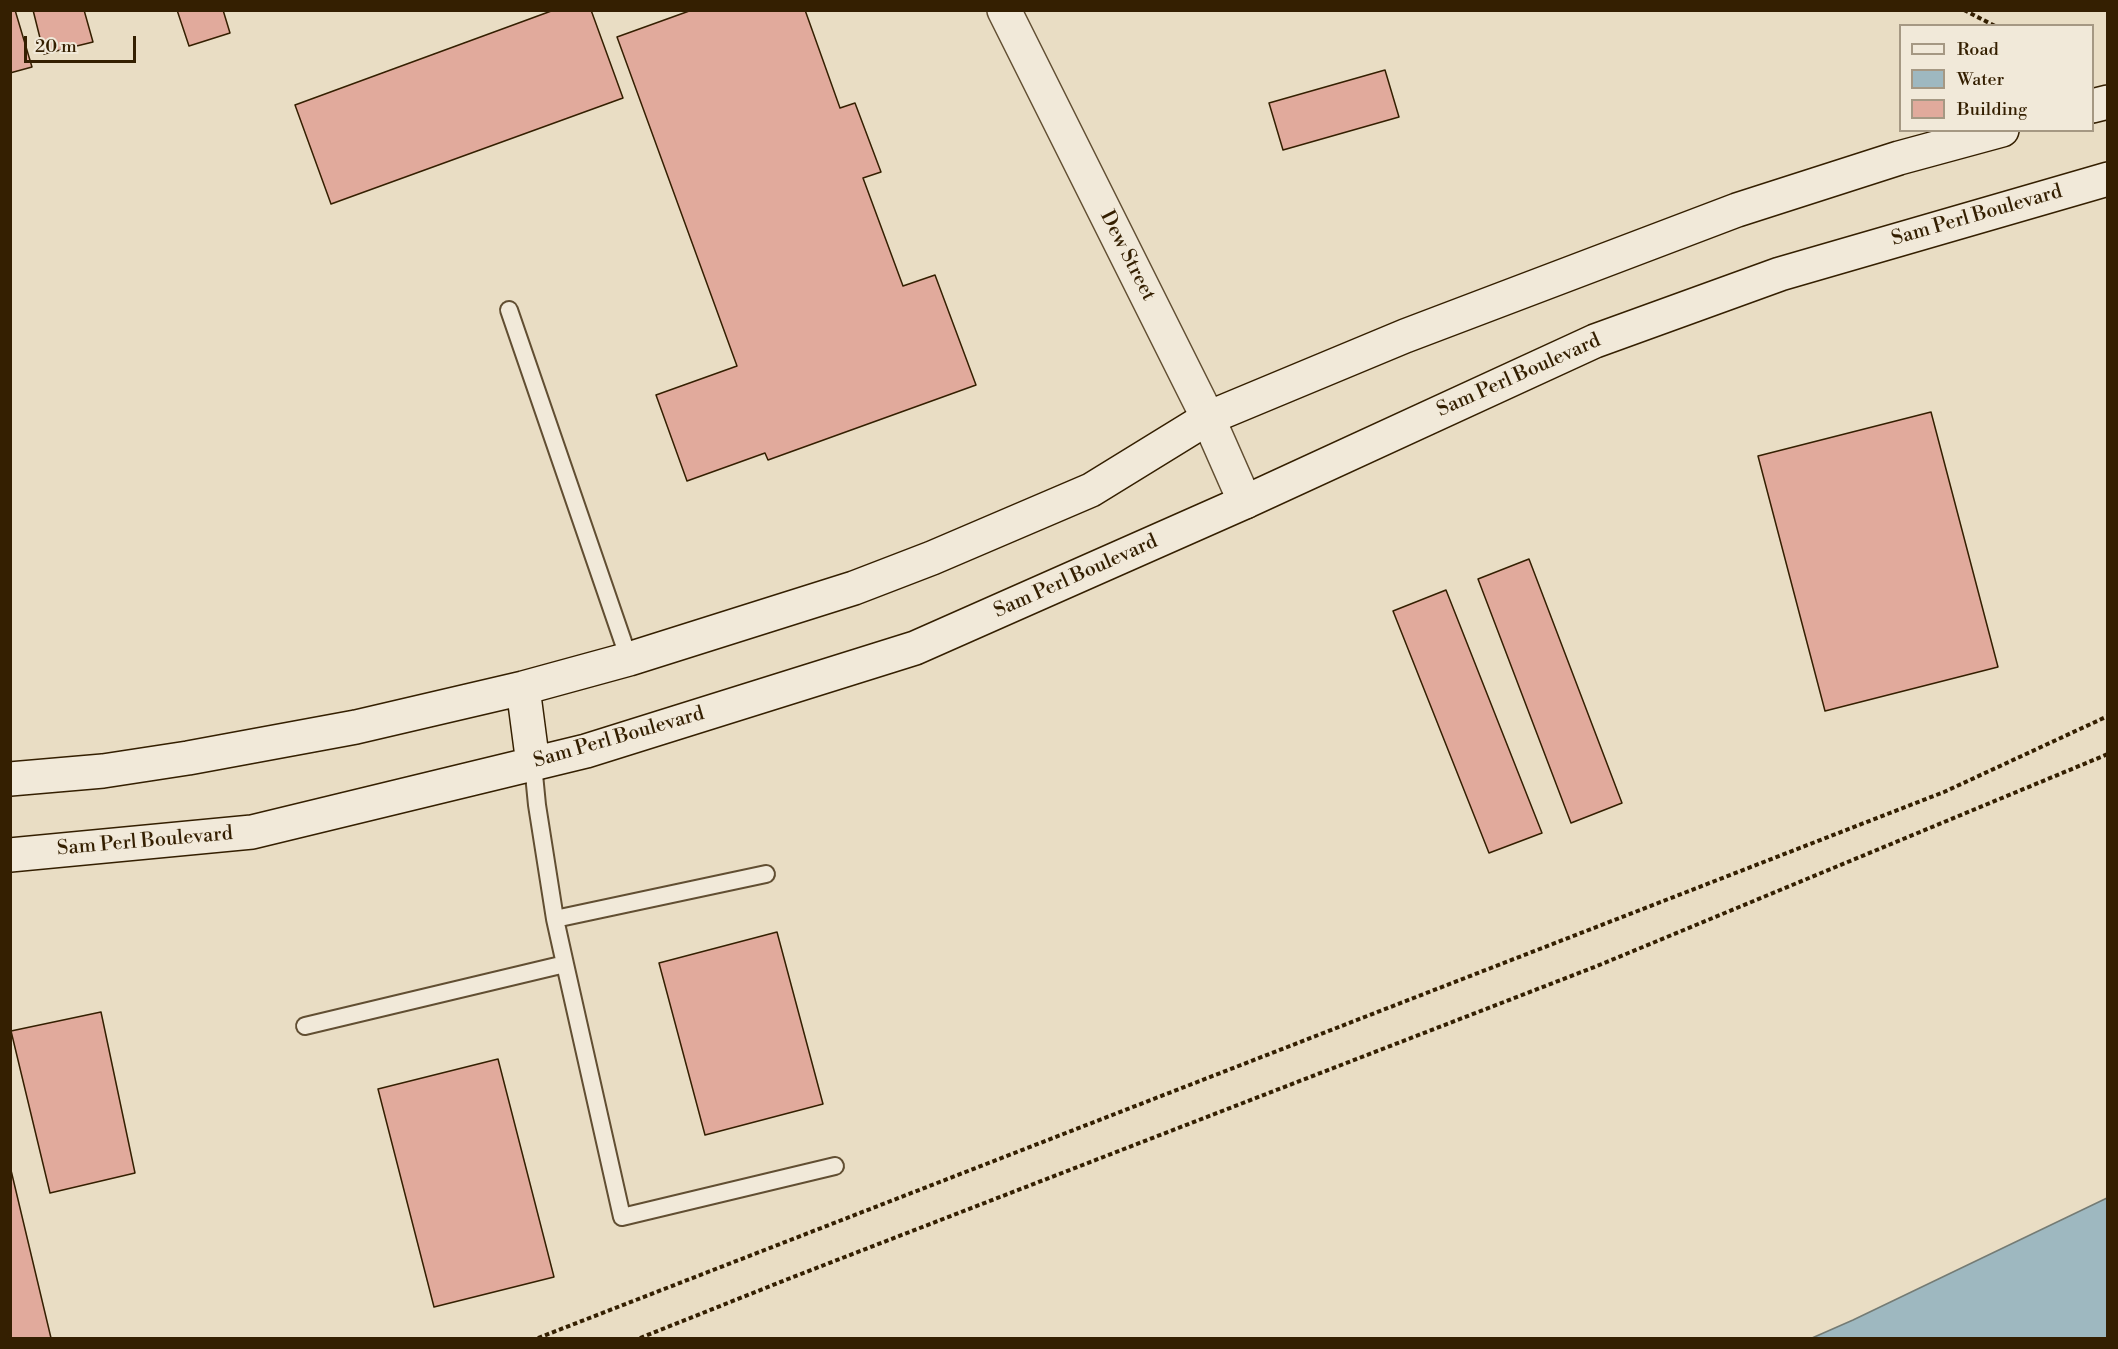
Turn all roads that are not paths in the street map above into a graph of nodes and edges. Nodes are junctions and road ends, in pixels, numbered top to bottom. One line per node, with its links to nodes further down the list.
1 (1004, 10): 5 (main road, Dew Street)
2 (1995, 132): 5 (main road)
3 (2108, 179): 6 (main road, Sam Perl Boulevard)
4 (509, 310): 7 (lane)
5 (1208, 418): 6 (main road, Dew Street); 7 (main road)
6 (1245, 502): 9 (main road, Sam Perl Boulevard)
7 (629, 659): 8 (main road)
8 (524, 688): 9 (main road); 10 (main road)
9 (533, 764): 11 (main road, Sam Perl Boulevard); 13 (lane)
10 (10, 779)
11 (10, 855)
12 (766, 874): 13 (lane)
13 (555, 919): 14 (lane)
14 (565, 964): 15 (lane); 16 (lane)
15 (305, 1026)
16 (835, 1166)

